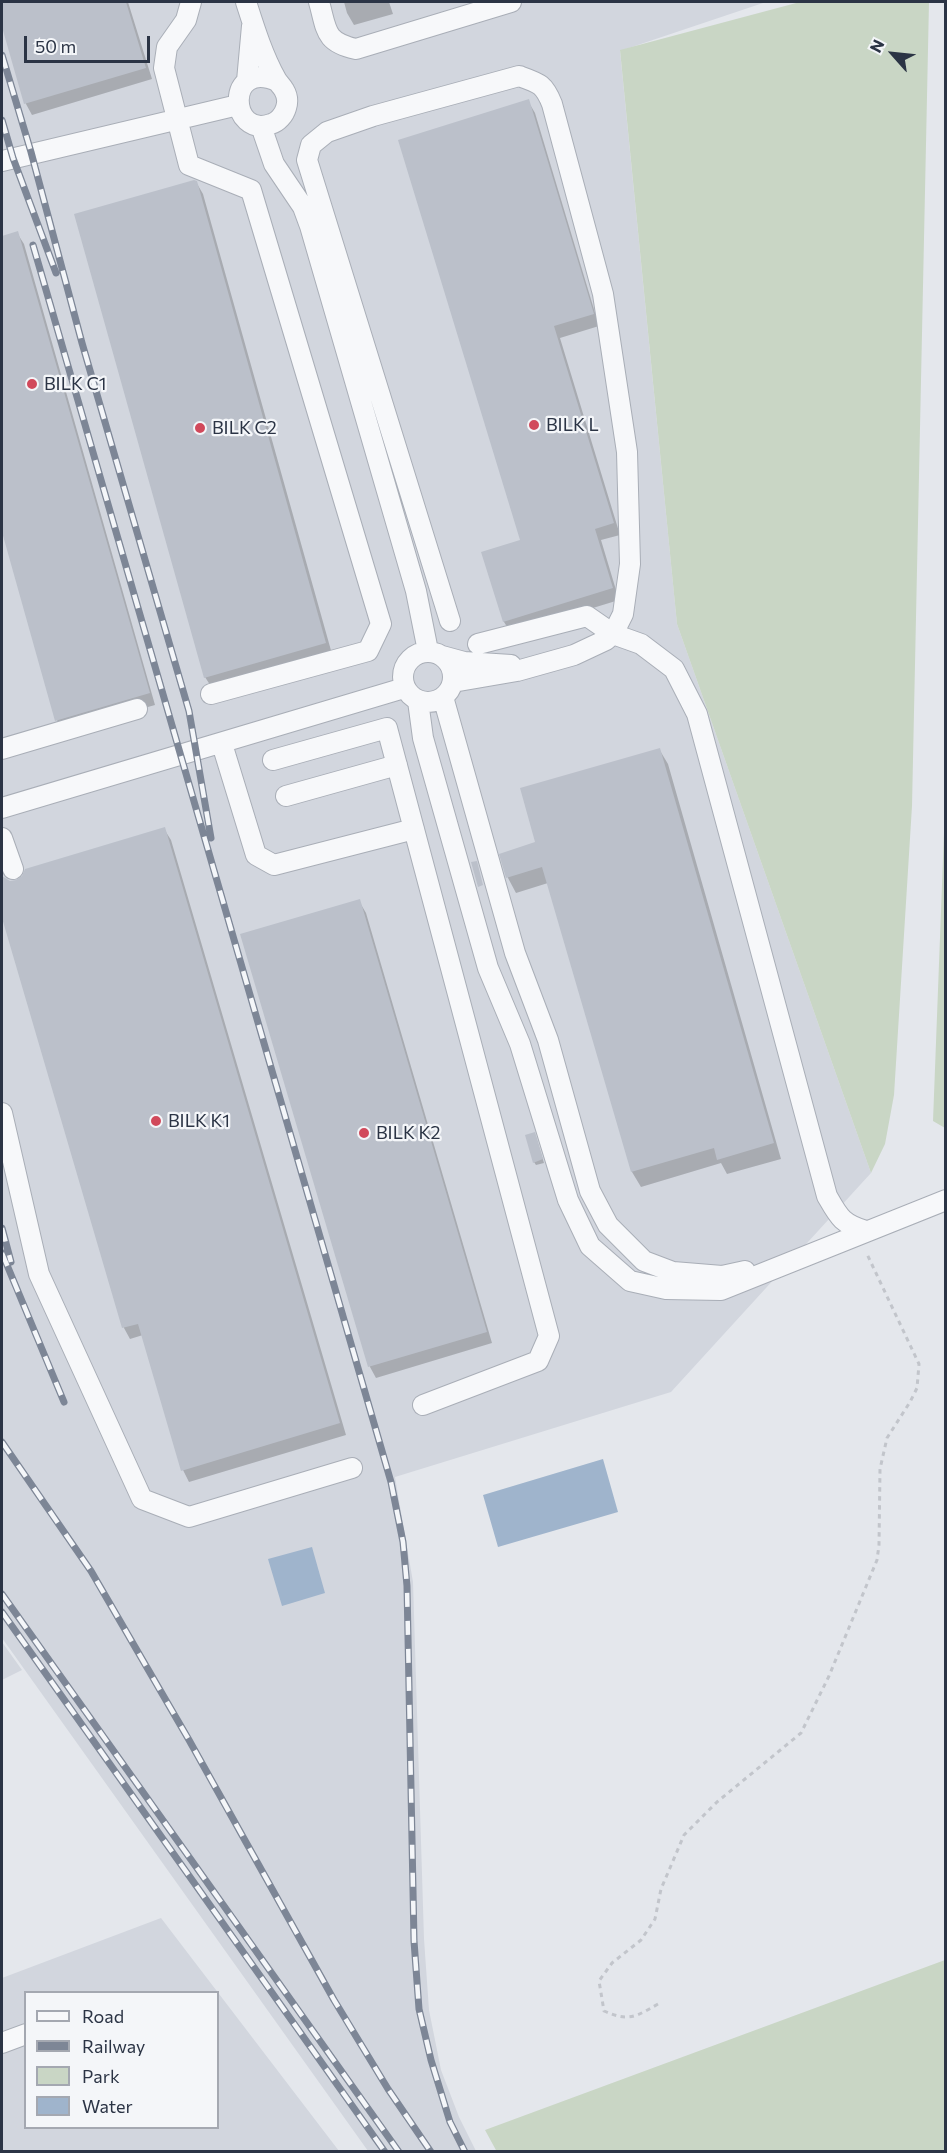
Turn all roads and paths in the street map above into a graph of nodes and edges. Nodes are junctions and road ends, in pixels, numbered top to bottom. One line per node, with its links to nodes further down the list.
1 (191, 2): 9 (street)
2 (246, 2): 5 (street)
3 (319, 2): 4 (street)
4 (511, 2)
5 (253, 23): 6 (street); 7 (street)
6 (247, 81): 7 (street); 8 (street)
7 (277, 81): 10 (street)
8 (238, 105): 9 (street); 10 (street)
9 (176, 120): 11 (street); 18 (street)
10 (261, 126): 15 (street)
11 (2, 161)
12 (450, 621): 13 (street)
13 (614, 634): 14 (street); 16 (street); 30 (street)
14 (477, 644)
15 (435, 653): 16 (street); 17 (street); 19 (street)
16 (543, 663): 17 (street)
17 (448, 690): 19 (street); 31 (street)
18 (211, 694)
19 (411, 695): 21 (street); 31 (street)
20 (137, 709): 22 (street)
21 (222, 744): 26 (street); 27 (street)
22 (2, 749)
23 (273, 760): 24 (street)
24 (397, 765): 25 (street); 27 (street)
25 (286, 796)
26 (2, 808)
27 (414, 829): 32 (street)
28 (2, 1113): 33 (street)
29 (945, 1200): 30 (street)
30 (861, 1233): 31 (street); 34 (path)
31 (786, 1262)
32 (423, 1405)
33 (352, 1468)
34 (658, 2004)
35 (24, 2035): 36 (street)
36 (2, 2043)

